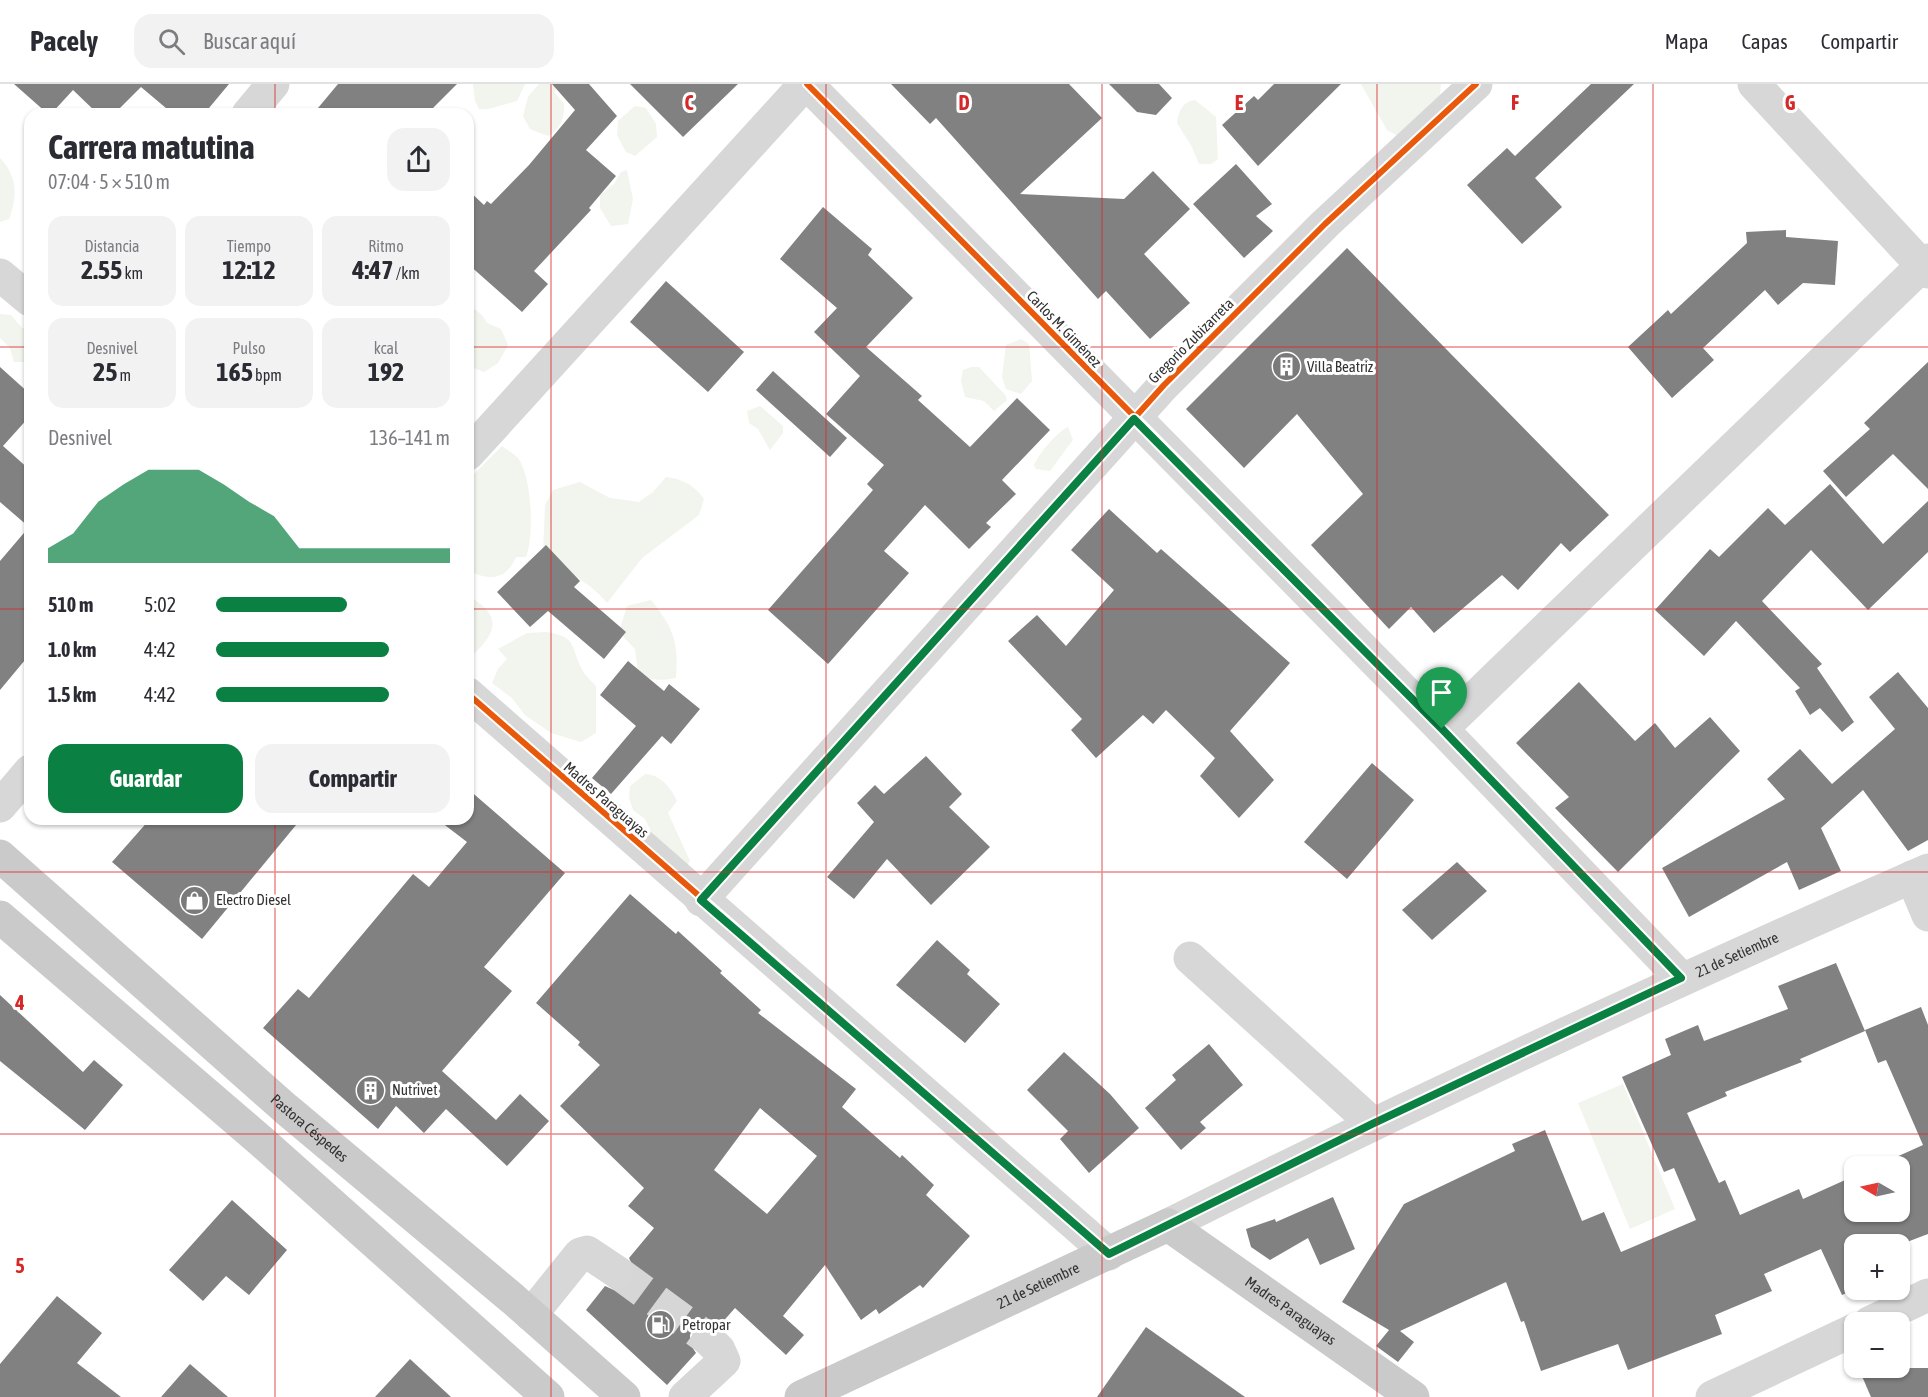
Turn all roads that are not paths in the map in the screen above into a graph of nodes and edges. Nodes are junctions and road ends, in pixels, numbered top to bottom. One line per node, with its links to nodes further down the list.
1 (273, 84): 5 (street)
2 (806, 84): 9 (street, Carlos M. Giménez); 10 (street)
3 (1476, 84): 9 (street, Gregorio Zubizarreta)
4 (1754, 84): 6 (street)
5 (253, 108)
6 (1926, 266): 12 (street)
7 (0, 275): 8 (street)
8 (24, 295)
9 (1134, 419): 12 (street, Carlos M. Giménez); 17 (street, Gregorio Zubizarreta)
10 (474, 447)
11 (474, 699): 17 (street, Madres Paraguayas)
12 (1442, 729): 21 (street, Carlos M. Giménez)
13 (24, 778): 14 (street)
14 (0, 806)
15 (0, 856): 22 (main road, Pastora Céspedes)
16 (1920, 873): 18 (street); 21 (street, 21 de Setiembre)
17 (701, 900): 26 (street, Madres Paraguayas)
18 (1928, 915)
19 (0, 917): 24 (main road)
20 (1190, 958): 23 (street)
21 (1681, 978): 23 (street, 21 de Setiembre)
22 (286, 1109): 24 (main road); 29 (main road, Pastora Céspedes)
23 (1372, 1124): 25 (street, 21 de Setiembre)
24 (261, 1142): 32 (main road)
25 (1168, 1225): 26 (main road, 21 de Setiembre); 38 (main road, Madres Paraguayas)
26 (1109, 1254): 37 (main road, 21 de Setiembre)
27 (617, 1272): 29 (street)
28 (1928, 1295): 30 (street)
29 (522, 1307): 32 (main road); 35 (main road, Pastora Céspedes)
30 (1892, 1312)
31 (1844, 1335): 39 (street)
32 (480, 1338): 34 (main road)
33 (708, 1339): 36 (street)
34 (548, 1397)
35 (624, 1397)
36 (685, 1397)
37 (801, 1397)
38 (1413, 1397)
39 (1712, 1397)

